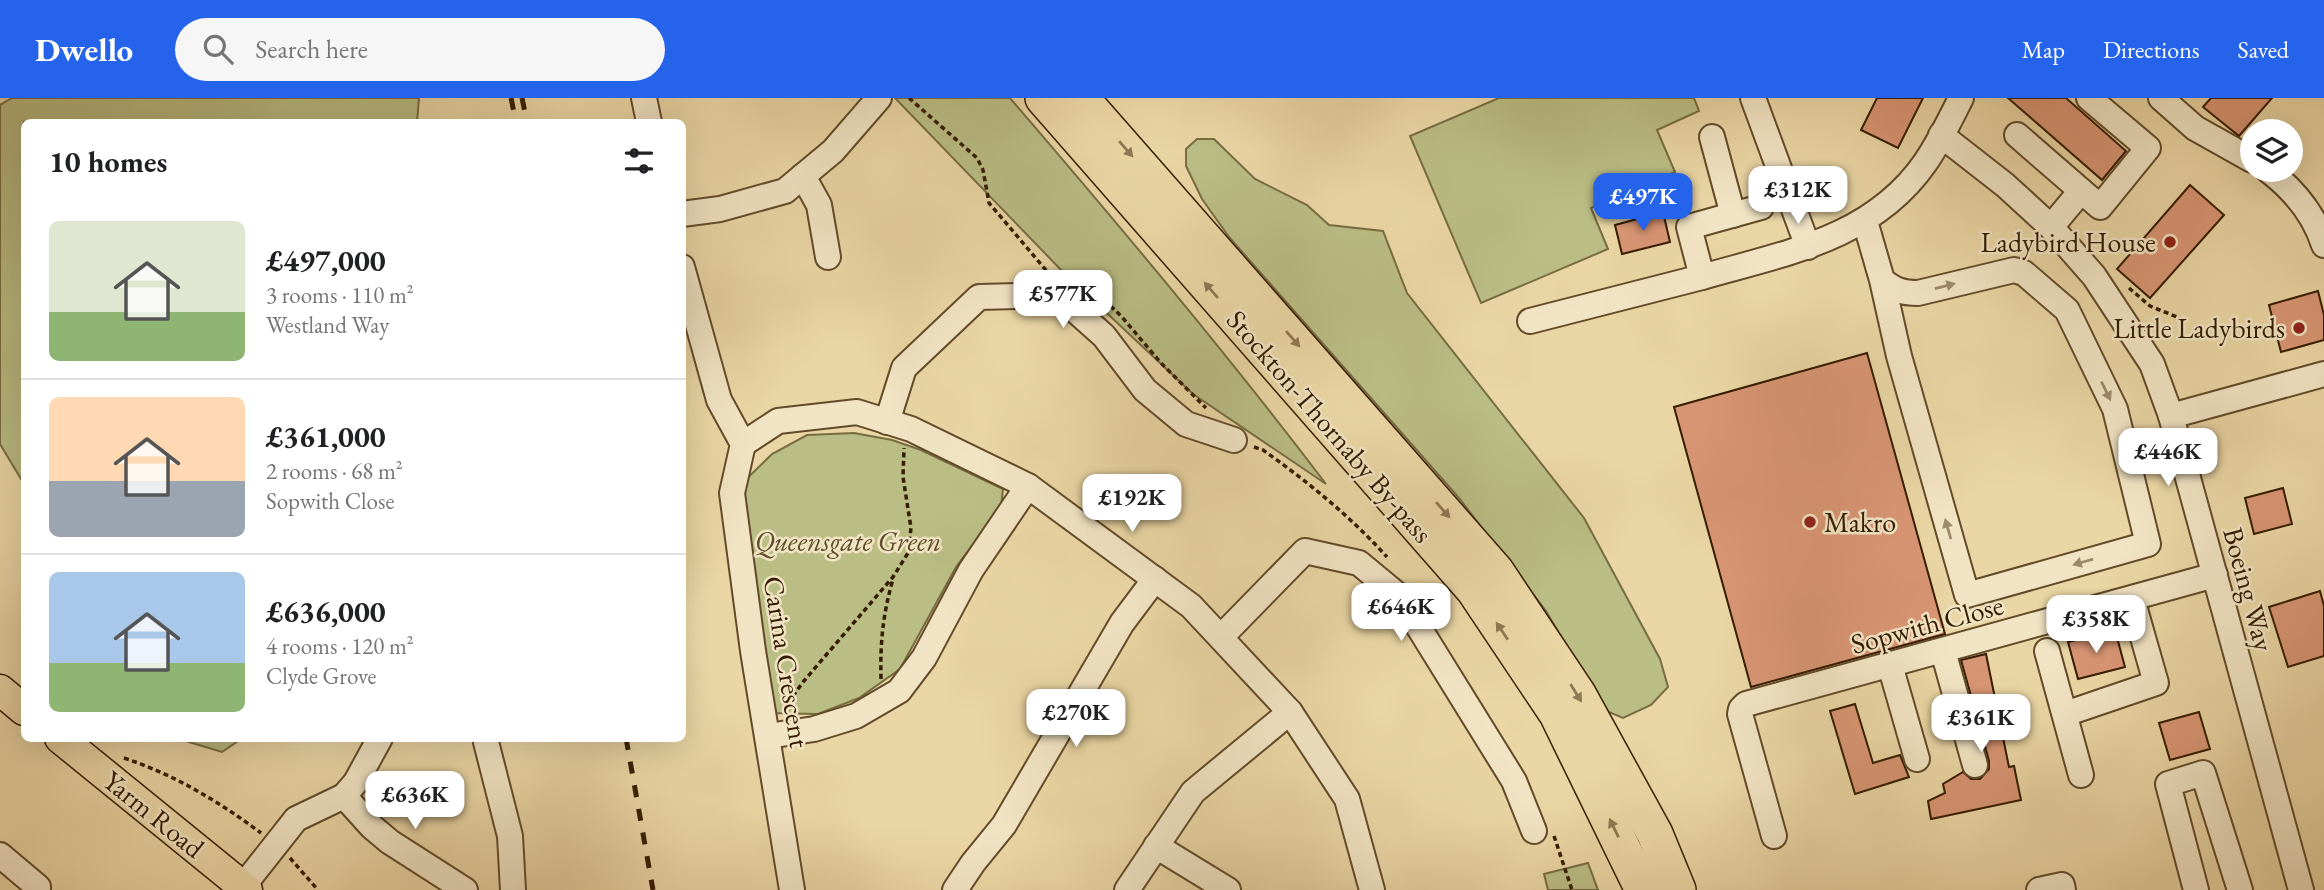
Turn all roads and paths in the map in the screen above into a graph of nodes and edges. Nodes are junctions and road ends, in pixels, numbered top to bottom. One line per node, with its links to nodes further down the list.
1 (644, 98): 10 (street)
2 (879, 98): 15 (street)
3 (909, 98): 29 (path)
4 (1043, 98): 81 (highway, Stockton-Thornaby By-pass, one-way to 4)
5 (1081, 98): 82 (highway, Stockton-Thornaby By-pass, one-way to 82)
6 (1753, 98): 24 (street)
7 (1961, 98): 11 (street)
8 (2089, 98): 17 (street)
9 (2161, 98): 14 (street)
10 (648, 119)
11 (1941, 135): 21 (street); 22 (street, Boeing Way)
12 (2017, 135): 17 (street)
13 (1712, 136): 20 (street)
14 (2240, 153)
15 (803, 176): 19 (street); 25 (street)
16 (2284, 182): 23 (street)
17 (2081, 191): 22 (street)
18 (1761, 207): 20 (street)
19 (686, 213)
20 (1733, 215): 26 (street)
21 (1865, 221): 24 (street); 27 (street)
22 (2051, 227): 31 (street, Boeing Way)
23 (2324, 245)
24 (1808, 247): 26 (street)
25 (828, 257)
26 (1702, 277): 33 (street)
27 (1882, 280): 27 (street, one-way to 27)
28 (686, 281): 40 (street)
29 (1066, 286)
30 (1075, 288): 35 (path)
31 (2106, 294): 32 (path); 36 (street, Boeing Way)
32 (2182, 319)
33 (1530, 321)
34 (2324, 374): 36 (street)
35 (1209, 412)
36 (2171, 416): 43 (street, Boeing Way)
37 (887, 422): 38 (street); 39 (street); 40 (street)
38 (911, 429): 42 (street); 44 (path)
39 (1234, 440): 41 (path)
40 (743, 444): 56 (street, Carina Crescent)
41 (1307, 482)
42 (1028, 486): 45 (street); 52 (street)
43 (2215, 575): 46 (street, Sopwith Close); 87 (street, Boeing Way)
44 (893, 577): 52 (path); 56 (path)
45 (1155, 579): 47 (street); 77 (street)
46 (2132, 599): 48 (street, Sopwith Close); 55 (street)
47 (1221, 637): 54 (street); 65 (street)
48 (1943, 651): 50 (street, Sopwith Close); 62 (street)
49 (2047, 651): 55 (street)
50 (1890, 665): 61 (street); 67 (street, Sopwith Close)
51 (0, 690): 53 (main road)
52 (885, 700): 56 (street)
53 (21, 708)
54 (1290, 712): 68 (street); 80 (street)
55 (2064, 714): 63 (street)
56 (768, 736): 76 (street, Carina Crescent)
57 (71, 742): 71 (main road, Yarm Road)
58 (378, 742): 64 (street)
59 (486, 742): 75 (street)
60 (114, 755): 66 (path)
61 (1917, 759)
62 (1975, 765)
63 (2081, 775)
64 (344, 796): 71 (street); 74 (street)
65 (1534, 831)
66 (266, 836)
67 (1774, 836)
68 (1156, 846): 78 (street); 79 (street)
69 (284, 852): 73 (path)
70 (0, 855): 72 (street)
71 (243, 889)
72 (38, 890)
73 (318, 890)
74 (465, 890)
75 (513, 890)
76 (792, 890)
77 (955, 890)
78 (1128, 890)
79 (1228, 890)
80 (1372, 890)
81 (1643, 890)
82 (1678, 890)
83 (2039, 890): 84 (street)
84 (2063, 890)
85 (2196, 890): 86 (street)
86 (2239, 890)
87 (2301, 890)

